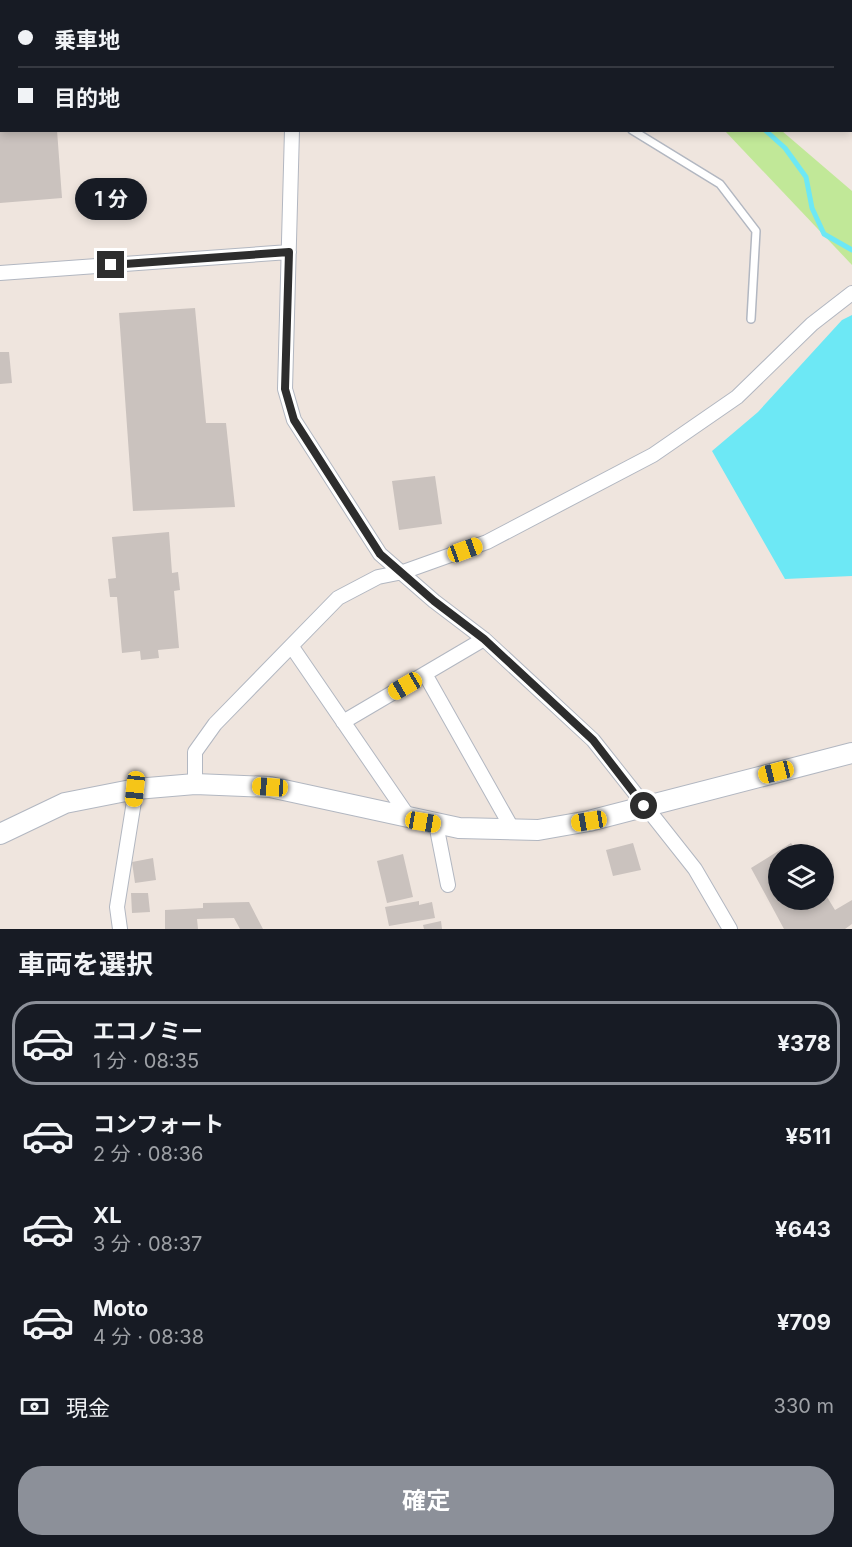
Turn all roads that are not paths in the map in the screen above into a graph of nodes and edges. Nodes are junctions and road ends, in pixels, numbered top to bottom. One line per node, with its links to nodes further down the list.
1 (292, 132): 3 (street)
2 (635, 132): 6 (lane)
3 (289, 252): 4 (street); 7 (street)
4 (0, 273)
5 (852, 293): 7 (street)
6 (751, 319)
7 (403, 572): 8 (street); 9 (street)
8 (484, 639): 10 (street); 15 (street)
9 (292, 647): 11 (street); 13 (street)
10 (425, 674): 11 (street); 18 (street)
11 (343, 722): 16 (street)
12 (852, 753): 15 (street)
13 (195, 784): 14 (street); 16 (street)
14 (135, 789): 19 (street); 21 (street)
15 (644, 806): 18 (street); 22 (street)
16 (410, 819): 17 (street)
17 (436, 824): 18 (street); 20 (street)
18 (513, 830)
19 (0, 834)
20 (448, 885)
21 (120, 929)
22 (729, 929)

